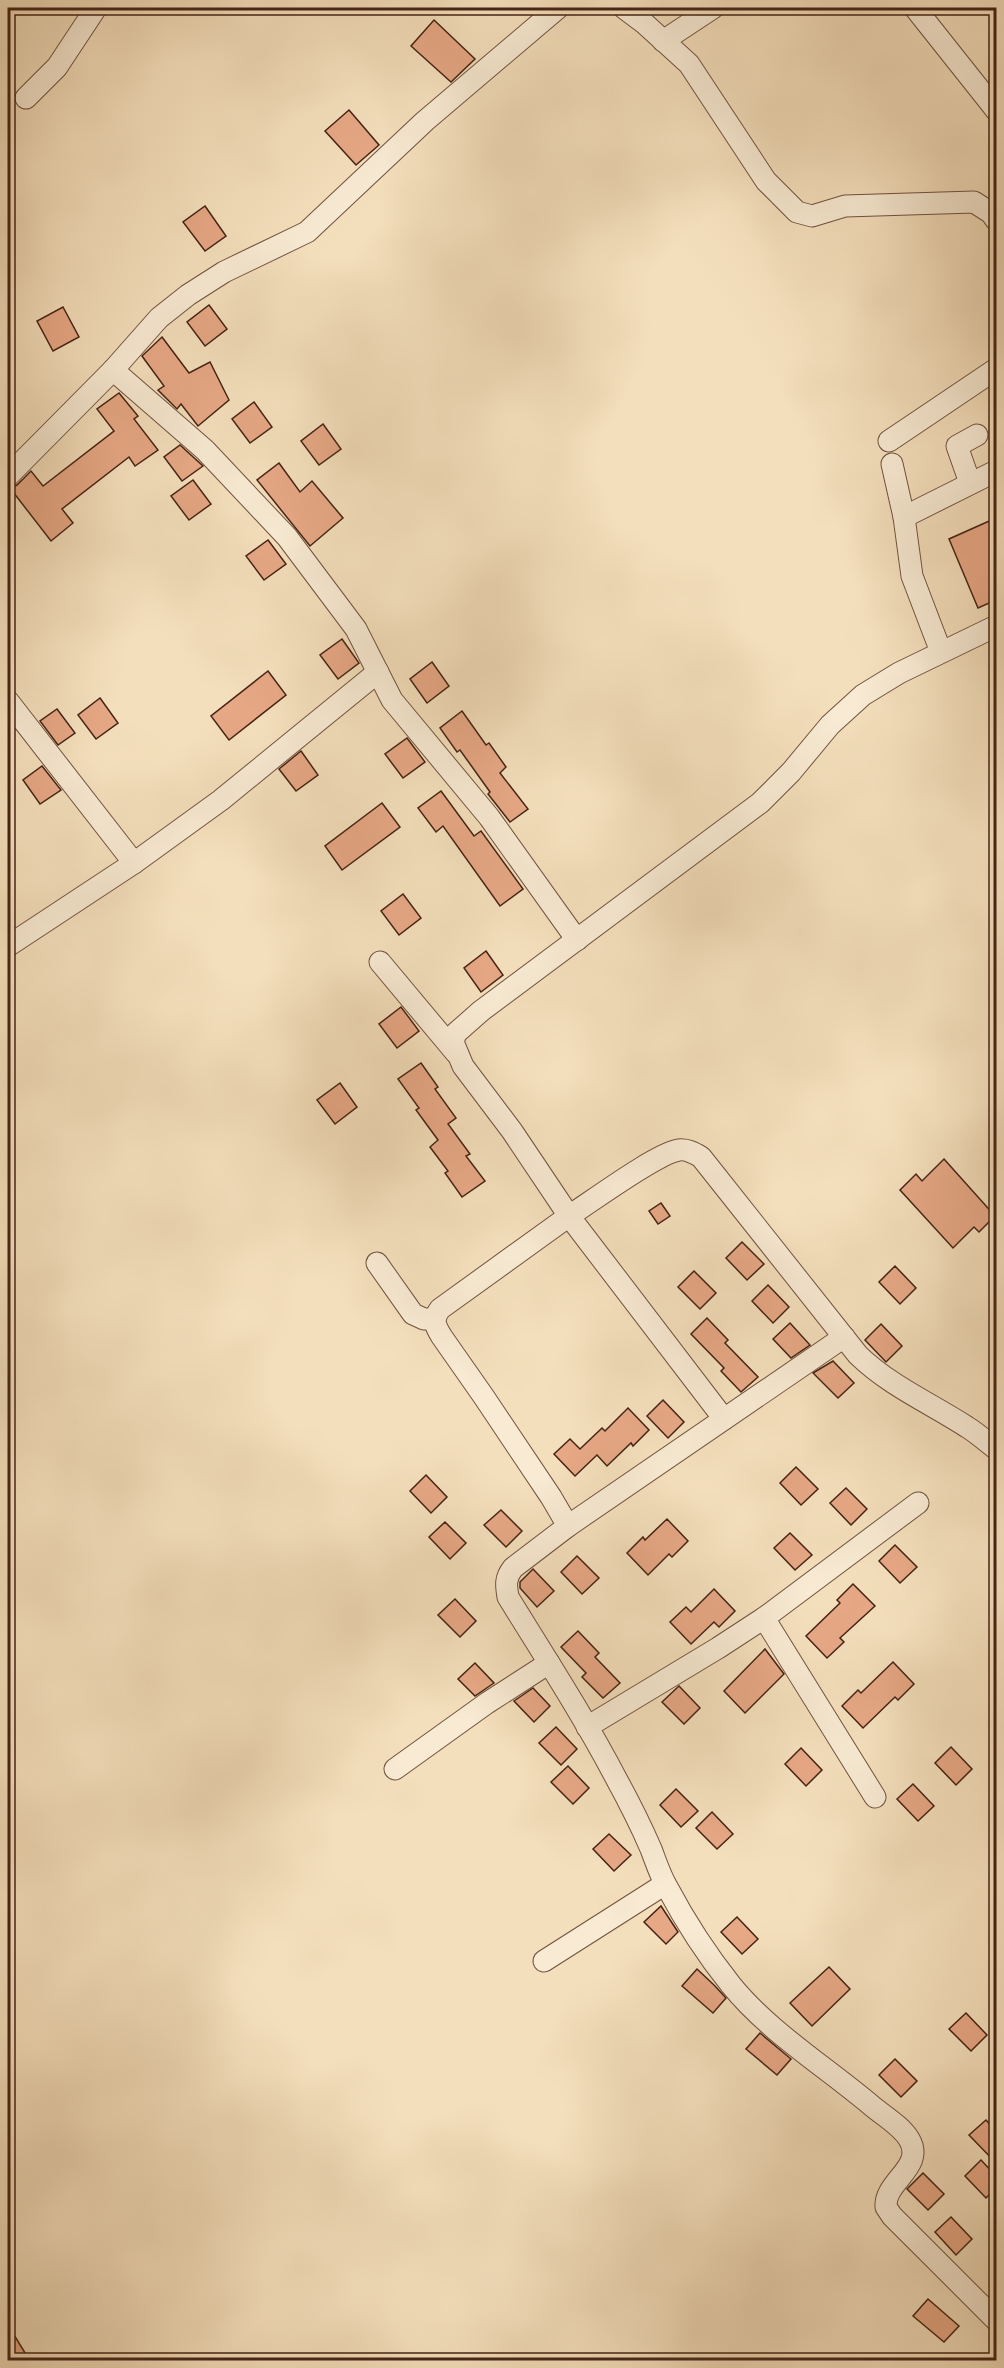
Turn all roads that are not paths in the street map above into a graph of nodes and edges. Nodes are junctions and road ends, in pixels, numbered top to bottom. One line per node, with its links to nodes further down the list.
1 (96, 8): 7 (street)
2 (558, 8): 11 (street)
3 (624, 8): 6 (street)
4 (713, 8): 6 (street)
5 (915, 8): 8 (street)
6 (663, 41): 9 (street)
7 (26, 98)
8 (996, 110)
9 (996, 220)
10 (996, 369): 13 (street)
11 (113, 370): 16 (street); 21 (street)
12 (977, 435): 17 (street)
13 (889, 441)
14 (892, 464): 18 (street)
15 (992, 473): 17 (street)
16 (8, 476)
17 (970, 483): 18 (street)
18 (904, 517): 20 (street)
19 (996, 626): 20 (street)
20 (932, 656): 24 (street)
21 (378, 672): 23 (street); 24 (street)
22 (8, 701): 23 (street)
23 (134, 863): 25 (street)
24 (577, 940): 27 (street)
25 (8, 946)
26 (380, 962): 27 (street)
27 (456, 1053): 28 (street)
28 (568, 1216): 30 (street); 31 (street); 32 (street)
29 (377, 1263): 30 (street)
30 (435, 1319): 35 (street)
31 (844, 1337): 32 (street); 33 (street)
32 (724, 1419): 35 (street)
33 (996, 1449)
34 (918, 1503): 36 (street)
35 (568, 1526): 37 (street)
36 (764, 1618): 38 (street); 40 (street)
37 (549, 1663): 38 (street); 39 (street)
38 (588, 1727): 41 (street)
39 (395, 1769)
40 (875, 1797)
41 (665, 1884): 42 (street); 43 (street)
42 (543, 1961)
43 (996, 2320)

